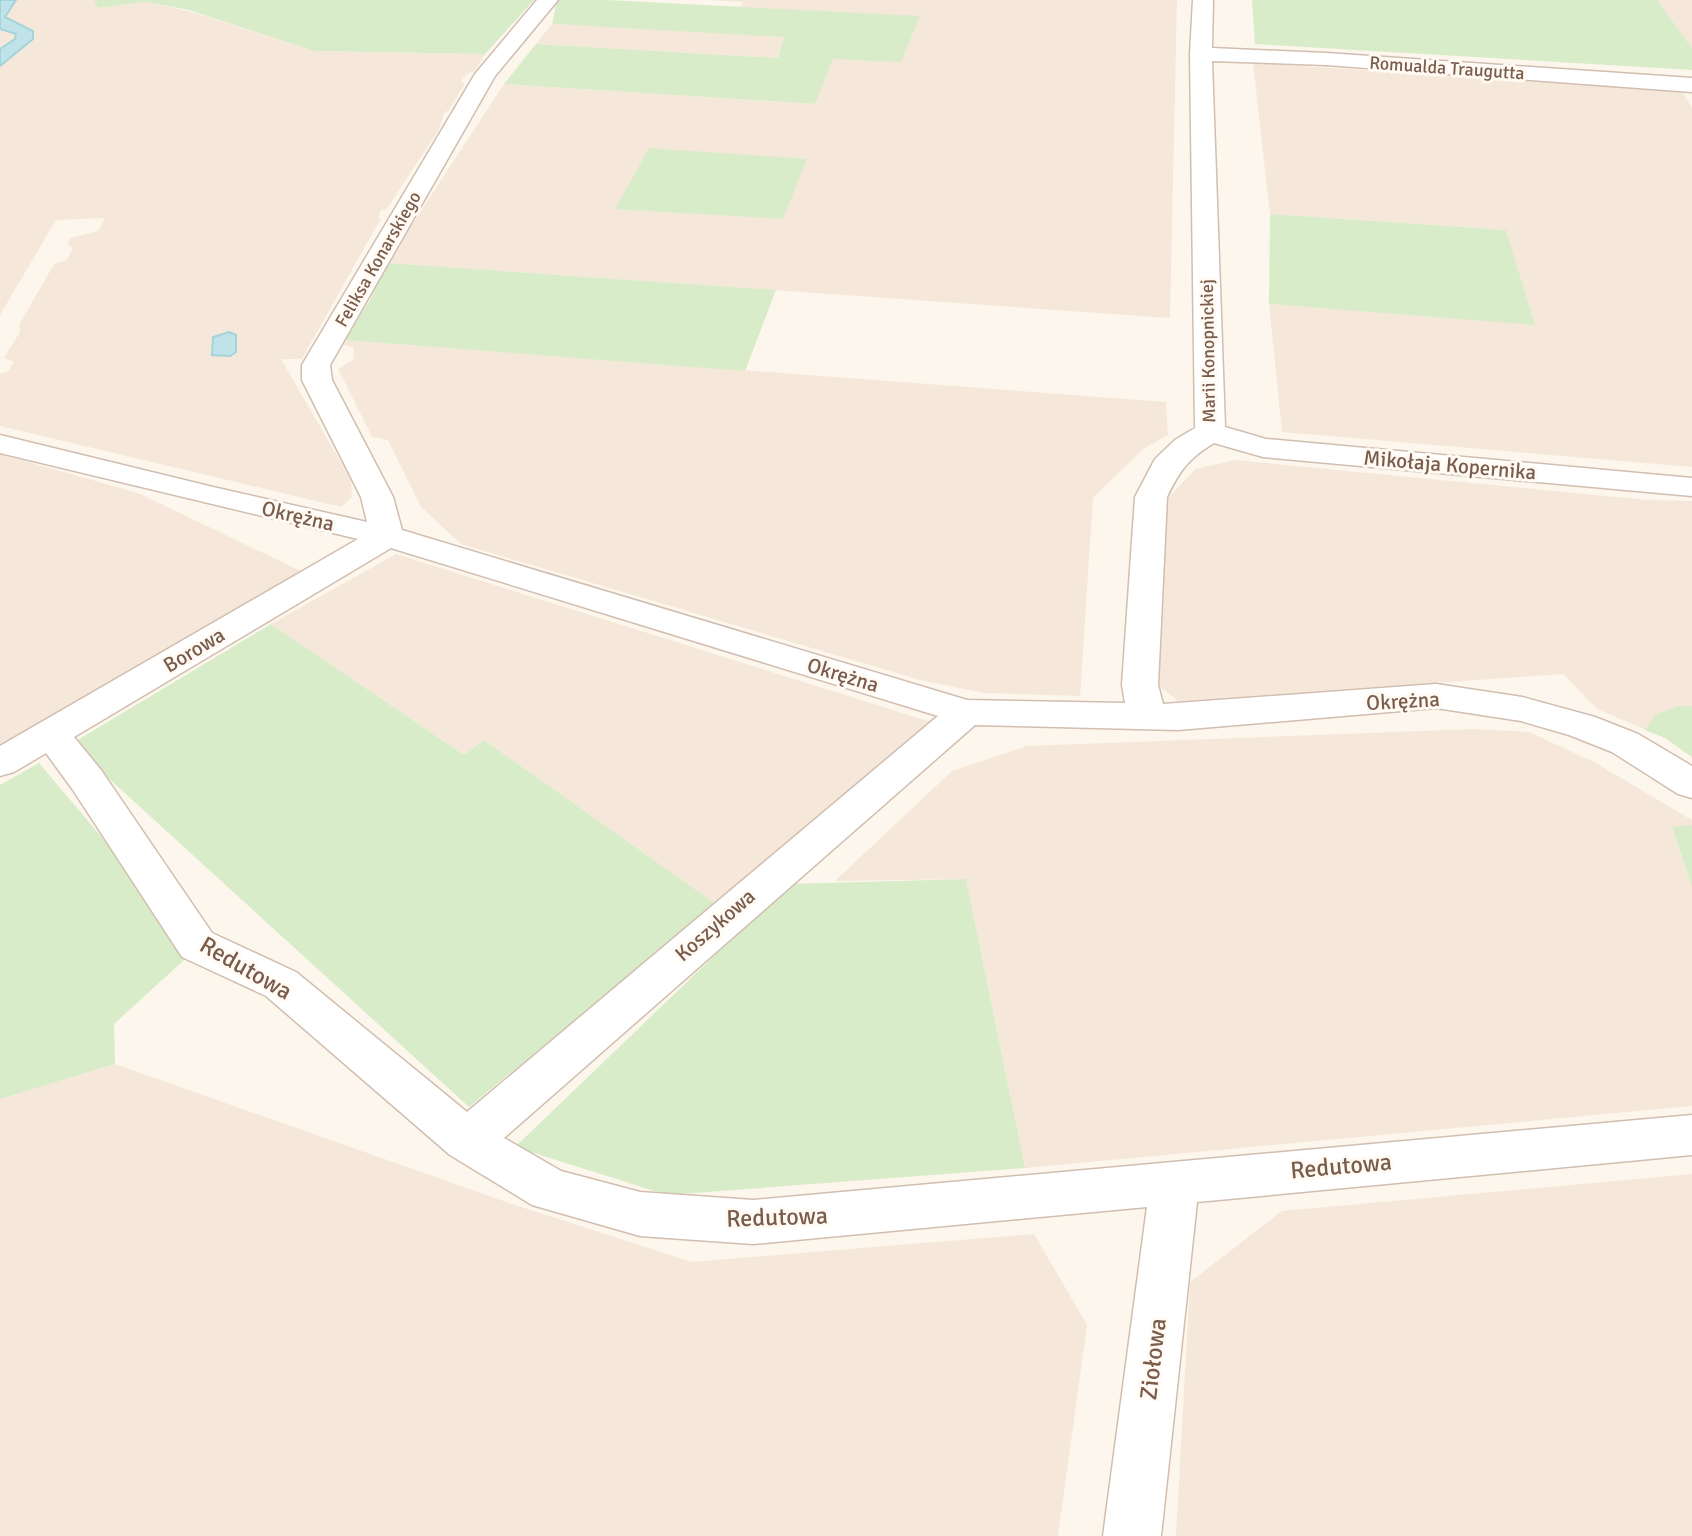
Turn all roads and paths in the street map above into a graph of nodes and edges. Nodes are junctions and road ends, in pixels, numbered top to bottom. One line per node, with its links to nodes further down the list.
1 (548, 0): 8 (street, Feliksa Konarskiego)
2 (1203, 0): 3 (street, Marii Konopnickiej)
3 (1201, 54): 4 (street, Romualda Traugutta); 5 (street, Marii Konopnickiej)
4 (1692, 85)
5 (1210, 432): 7 (street, Mikołaja Kopernika); 10 (street, Marii Konopnickiej)
6 (0, 443): 8 (street, Okrężna)
7 (1692, 486)
8 (387, 537): 9 (street, Okrężna); 11 (street, Borowa)
9 (965, 712): 10 (street, Okrężna); 15 (street, Koszykowa)
10 (1147, 718): 13 (street, Okrężna)
11 (51, 734): 12 (street, Borowa); 15 (street, Redutowa)
12 (0, 763)
13 (1692, 784)
14 (1692, 1135): 16 (street, Redutowa)
15 (467, 1141): 16 (street, Redutowa)
16 (1175, 1181): 17 (street, Ziołowa)
17 (1132, 1536)

